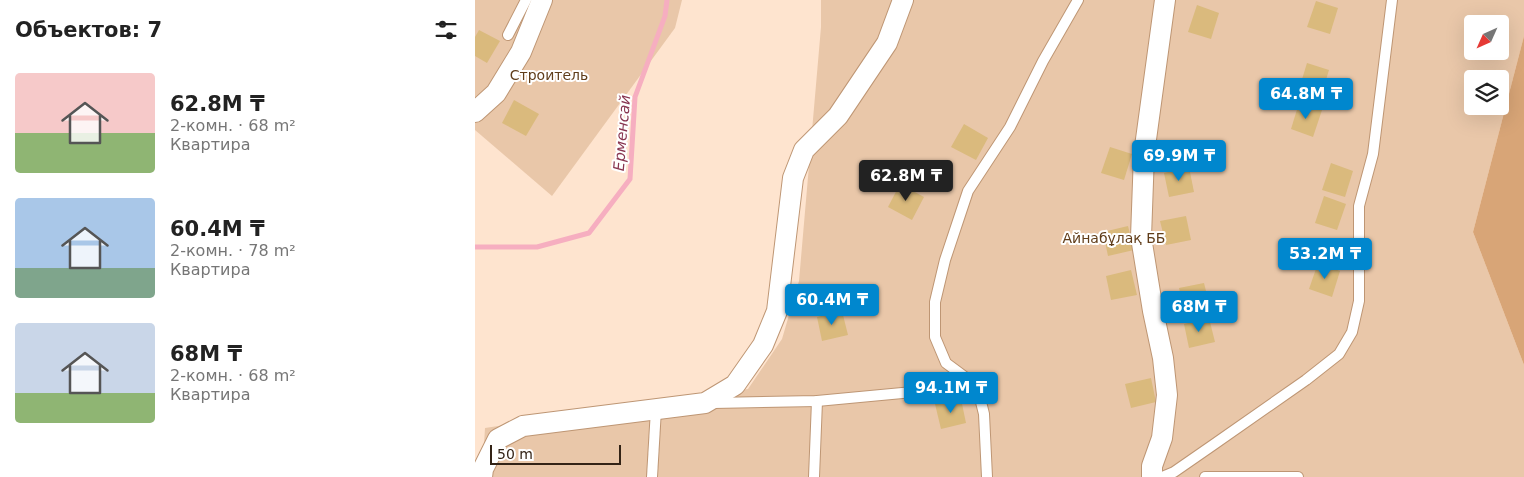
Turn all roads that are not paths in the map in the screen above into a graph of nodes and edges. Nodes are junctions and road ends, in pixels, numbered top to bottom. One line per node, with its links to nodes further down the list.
1 (526, 0): 7 (lane)
2 (542, 0): 8 (street)
3 (903, 0): 11 (street)
4 (1078, 0): 9 (lane)
5 (1165, 0): 17 (street)
6 (1391, 1): 18 (lane)
7 (508, 35)
8 (475, 112)
9 (977, 386): 10 (lane); 16 (lane)
10 (817, 401): 11 (lane); 15 (lane)
11 (705, 403): 12 (street)
12 (656, 409): 13 (street); 14 (lane)
13 (482, 477)
14 (652, 477)
15 (814, 477)
16 (987, 477)
17 (1152, 477)
18 (1162, 477)
19 (1205, 477): 20 (lane)
20 (1298, 477)

